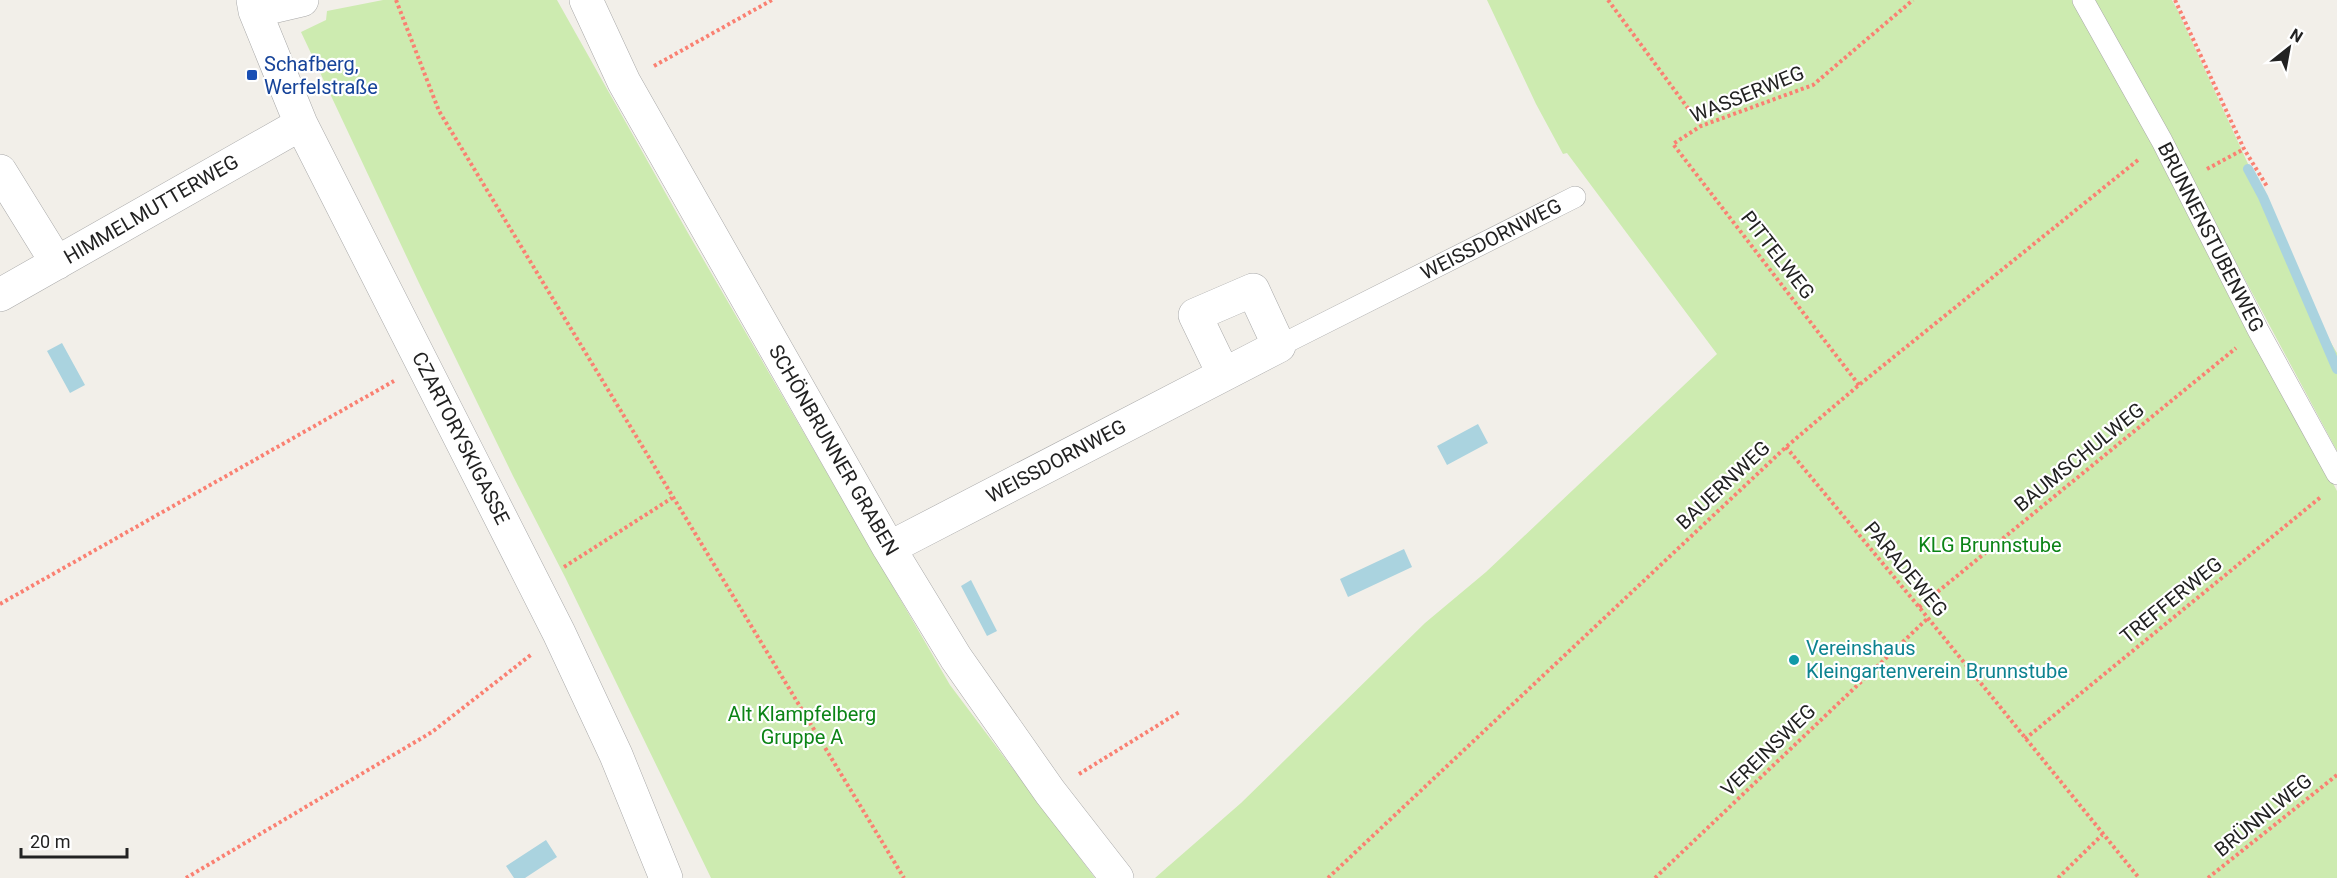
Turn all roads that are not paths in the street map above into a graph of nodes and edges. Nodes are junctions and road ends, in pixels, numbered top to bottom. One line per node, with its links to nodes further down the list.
1 (302, 0): 4 (street)
2 (586, 0): 13 (street, SCHÖNBRUNNER GRABEN)
3 (2083, 0): 12 (lane, BRUNNENSTUBENWEG)
4 (254, 6): 5 (street, CZARTORYSKIGASSE)
5 (301, 124): 8 (street, HIMMELMUTTERWEG); 14 (street, CZARTORYSKIGASSE)
6 (0, 171): 8 (street)
7 (1575, 197): 10 (lane, WEISSDORNWEG)
8 (57, 263): 9 (street, HIMMELMUTTERWEG)
9 (0, 295)
10 (1279, 346): 11 (street, WEISSDORNWEG); 11 (street)
11 (1223, 373): 13 (street, WEISSDORNWEG)
12 (2337, 474)
13 (889, 548): 15 (street, SCHÖNBRUNNER GRABEN)
14 (666, 878)
15 (1117, 878)

